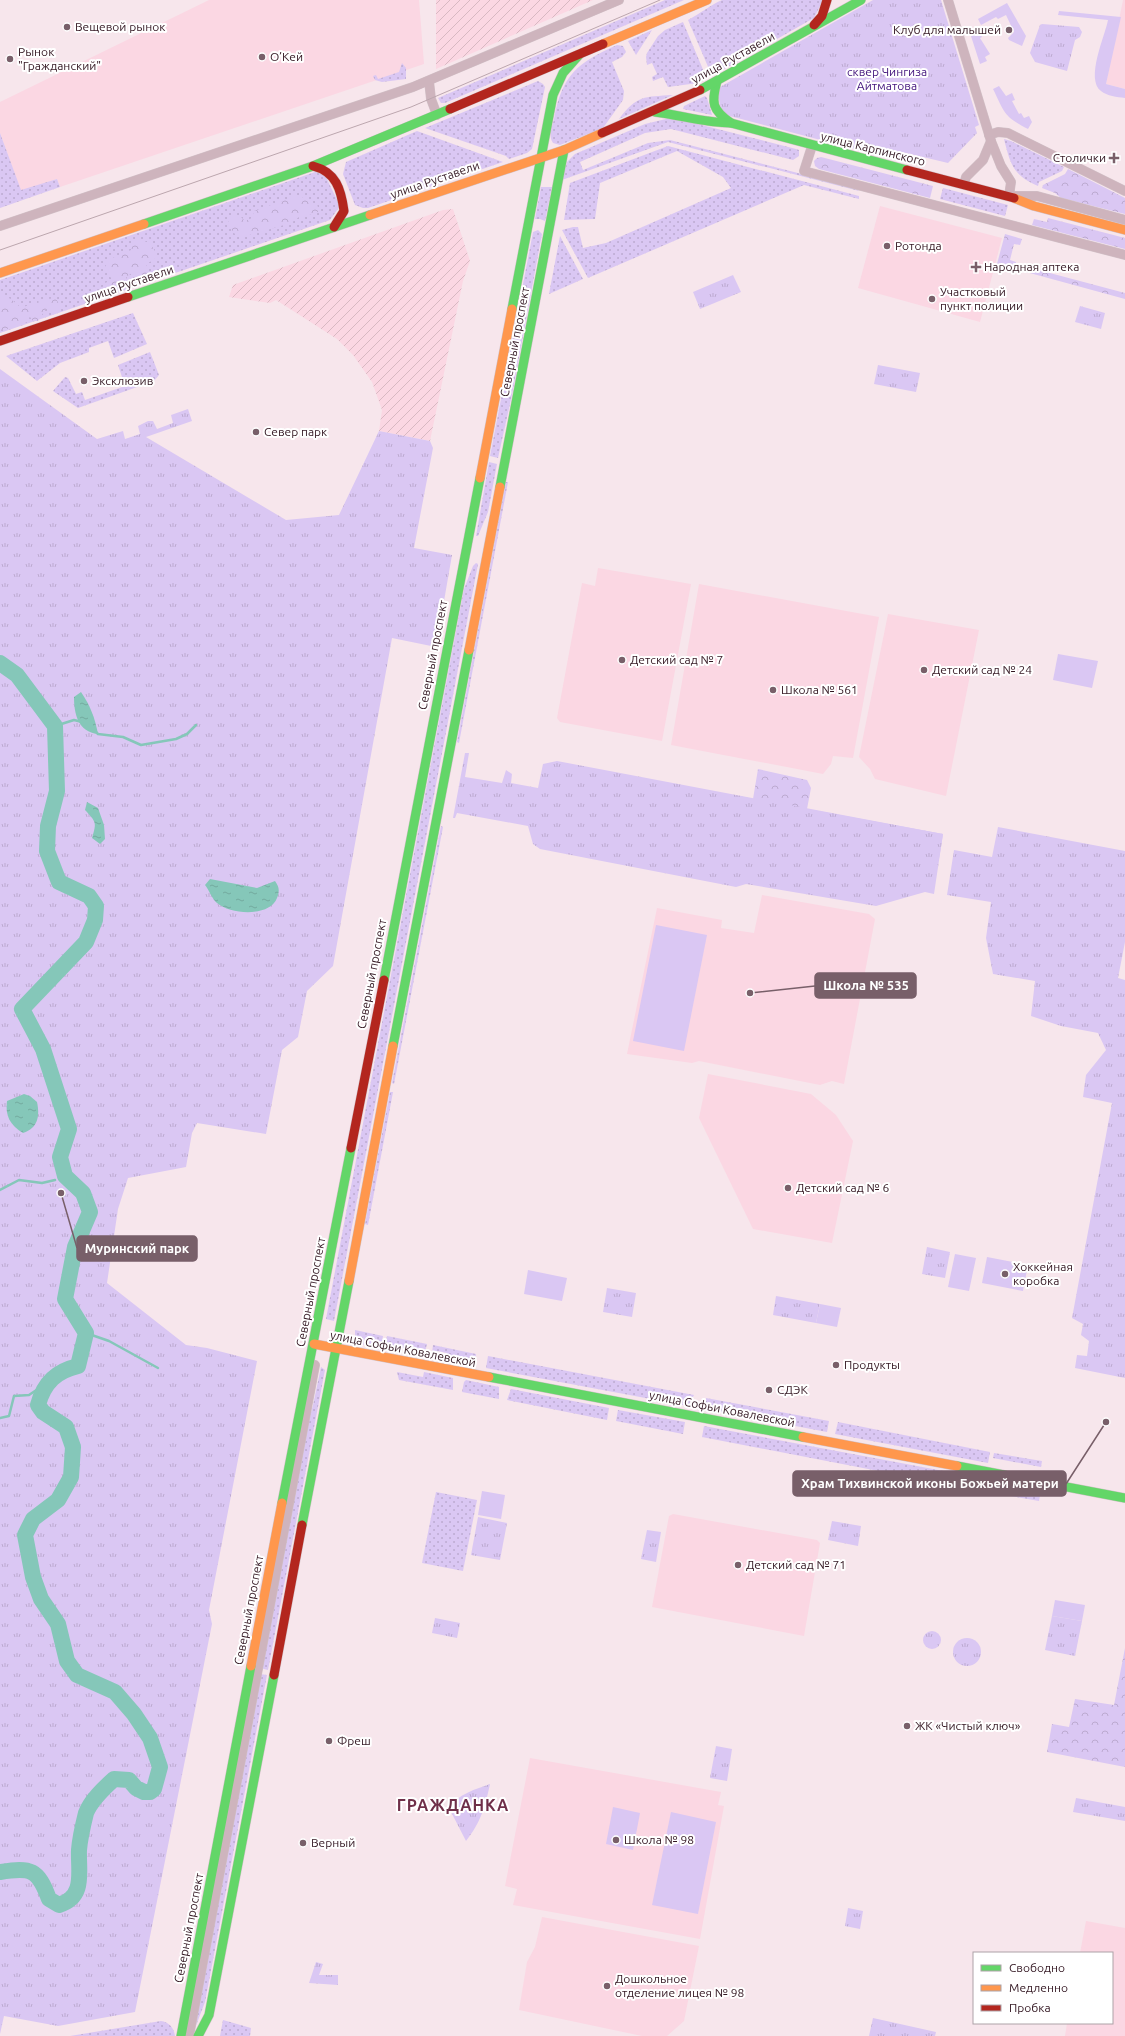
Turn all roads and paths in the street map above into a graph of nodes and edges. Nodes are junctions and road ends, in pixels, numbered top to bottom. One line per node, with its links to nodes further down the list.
1 (619, 0): 8 (street)
2 (707, 0): 7 (main road)
3 (826, 0): 6 (main road)
4 (861, 0): 6 (main road, улица Руставели)
5 (948, 0): 13 (street)
6 (809, 30): 9 (main road, улица Руставели)
7 (579, 55): 11 (main road); 17 (main road, Северный проспект)
8 (429, 81): 11 (street); 25 (street)
9 (717, 81): 10 (main road, улица Руставели); 12 (main road, улица Карпинского)
10 (655, 112): 12 (main road, улица Карпинского); 15 (main road, улица Руставели)
11 (437, 115): 16 (main road)
12 (732, 123): 14 (main road, улица Карпинского)
13 (990, 138): 19 (street); 20 (street); 21 (street)
14 (812, 146): 19 (main road, улица Карпинского); 28 (street)
15 (564, 150): 17 (main road, улица Руставели); 24 (main road, Северный проспект)
16 (347, 153): 18 (main road); 22 (main road)
17 (541, 158): 22 (main road, улица Руставели); 24 (main road, Северный проспект)
18 (312, 166): 26 (main road); 29 (main road)
19 (964, 184): 21 (main road, улица Карпинского)
20 (1125, 191)
21 (1009, 196): 23 (street, улица Карпинского); 27 (main road, улица Карпинского)
22 (371, 214): 26 (main road, улица Руставели)
23 (1125, 220)
24 (538, 224): 31 (main road, Северный проспект); 31 (main road, Северный проспект)
25 (0, 226)
26 (334, 227): 30 (main road, улица Руставели)
27 (1125, 230)
28 (1125, 255)
29 (0, 273)
30 (0, 340)
31 (475, 554): 32 (main road, Северный проспект); 33 (main road, Северный проспект)
32 (316, 1344): 33 (main road, улица Софьи Ковалевской); 35 (main road, Северный проспект); 36 (street, Северный проспект)
33 (335, 1348): 34 (main road, улица Софьи Ковалевской); 37 (main road, Северный проспект)
34 (1125, 1498)
35 (181, 2036)
36 (189, 2036)
37 (198, 2036)

